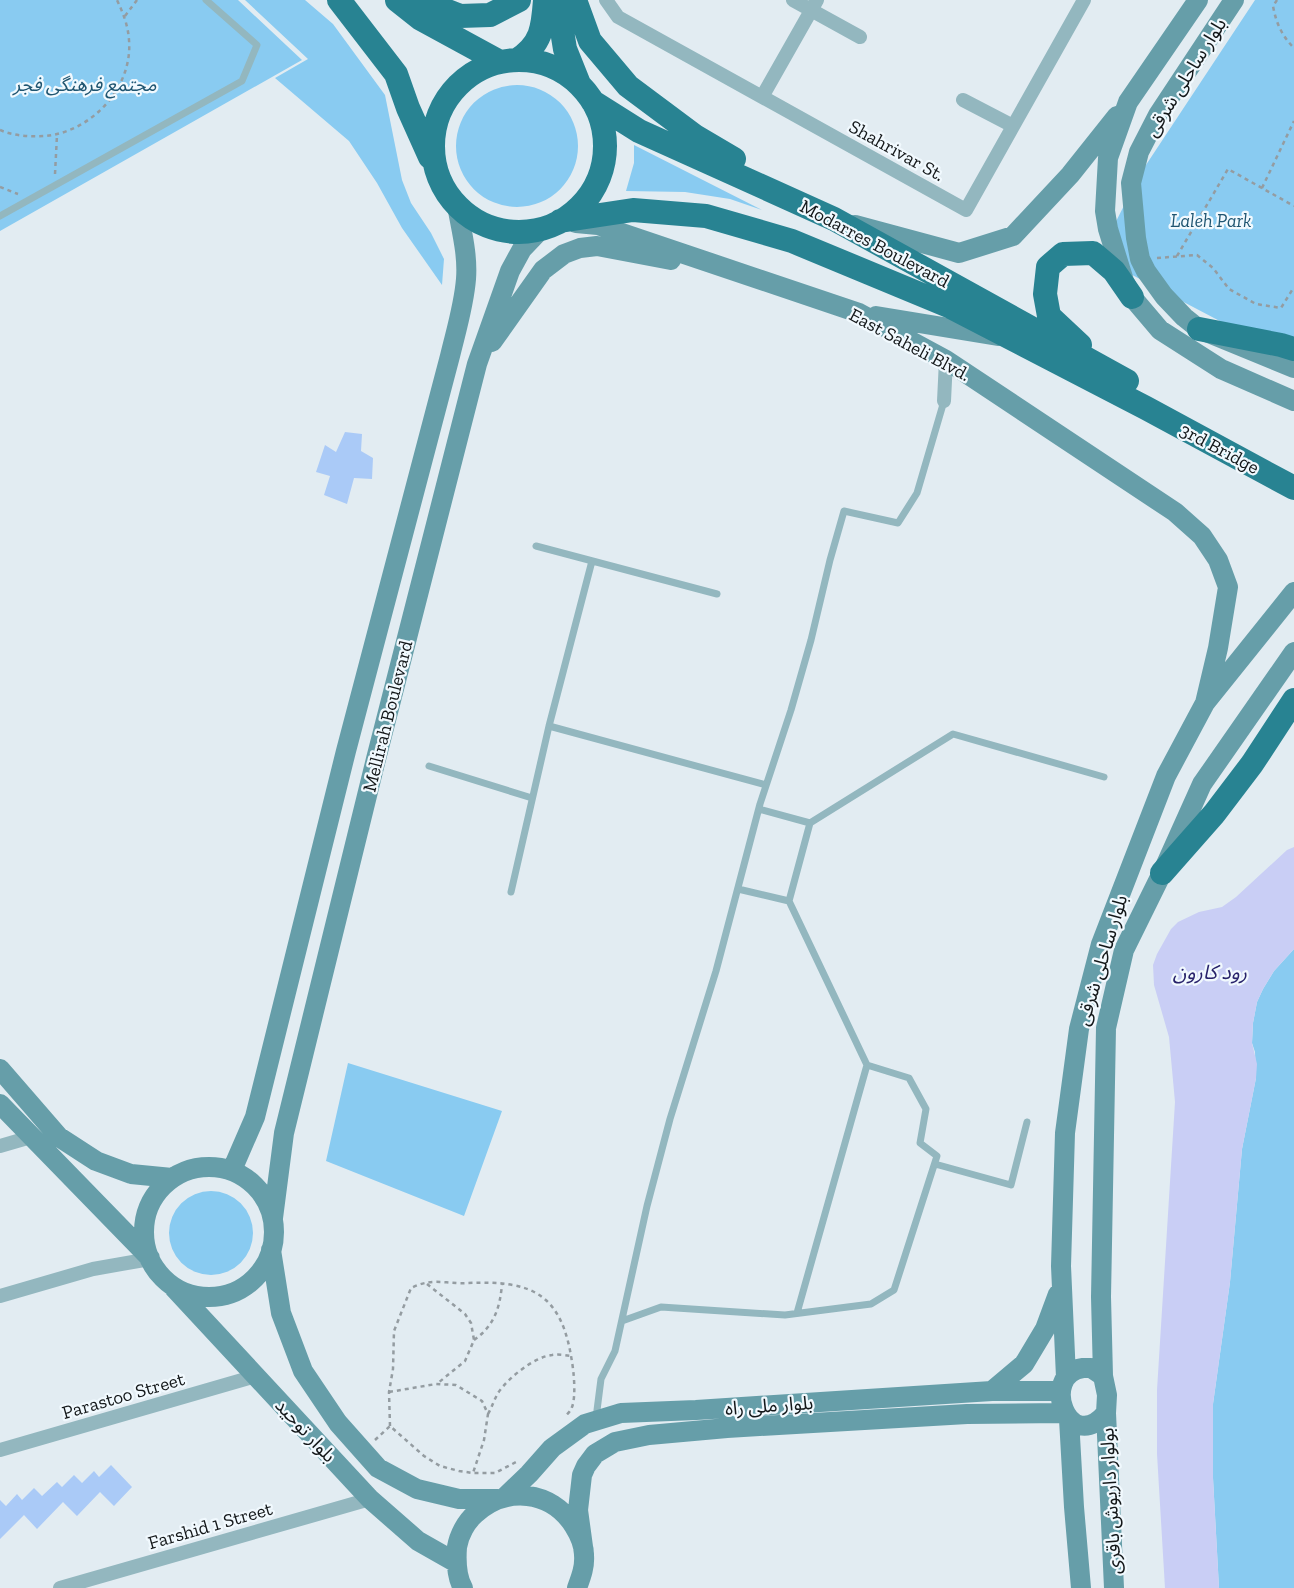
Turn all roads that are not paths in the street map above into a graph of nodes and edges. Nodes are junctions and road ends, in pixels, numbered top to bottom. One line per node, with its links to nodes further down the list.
1 (206, 0): 24 (lane)
2 (339, 0): 22 (highway)
3 (397, 0): 16 (highway)
4 (420, 0): 5 (highway)
5 (518, 0)
6 (545, 0): 16 (highway)
7 (557, 0): 17 (highway)
8 (575, 0): 25 (highway)
9 (606, 0): 18 (street, Shahrivar St.)
10 (794, 0): 14 (street)
11 (1084, 0): 21 (street, Shahrivar St.)
12 (1198, 0): 20 (main road, بلوار ساحلی شرقی)
13 (1234, 0): 30 (main road, بلوار ساحلی شرقی)
14 (814, 5): 15 (street); 18 (street)
15 (860, 37)
16 (509, 61): 17 (highway); 22 (highway)
17 (586, 93): 25 (highway, Modarres Boulevard); 26 (highway)
18 (762, 97): 21 (street, Shahrivar St.)
19 (963, 100): 21 (street)
20 (1128, 102): 25 (main road); 28 (main road, بلوار ساحلی شرقی)
21 (1013, 126)
22 (436, 169): 23 (highway)
23 (457, 205): 26 (highway); 50 (main road, Mellirah Boulevard)
24 (0, 216)
25 (834, 219): 35 (highway, Modarres Boulevard)
26 (551, 225): 27 (main road, East Saheli Blvd.); 31 (highway, Modarres Boulevard); 34 (main road, Mellirah Boulevard)
27 (706, 262): 29 (main road, East Saheli Blvd.); 34 (main road)
28 (1132, 297): 35 (highway); 38 (main road, بلوار ساحلی شرقی)
29 (859, 313): 31 (main road); 33 (main road, East Saheli Blvd.)
30 (1200, 328): 32 (highway); 36 (main road, بلوار ساحلی شرقی)
31 (1010, 338): 39 (highway, Modarres Boulevard)
32 (1294, 349)
33 (946, 360): 37 (street); 48 (main road, East Saheli Blvd.)
34 (477, 364): 51 (main road, Mellirah Boulevard)
35 (1105, 368): 39 (highway, Modarres Boulevard)
36 (1294, 368)
37 (944, 401): 54 (lane)
38 (1294, 401)
39 (1149, 402): 40 (highway, 3rd Bridge); 41 (highway, 3rd Bridge)
40 (1294, 471)
41 (1294, 488)
42 (536, 546): 43 (lane)
43 (592, 561): 45 (lane); 49 (lane)
44 (1294, 592): 48 (main road, بلوار ساحلی شرقی)
45 (718, 594)
46 (1294, 652): 58 (main road, بلوار ساحلی شرقی)
47 (1294, 700): 58 (highway)
48 (1205, 703): 75 (main road, بلوار ساحلی شرقی)
49 (549, 726): 54 (lane); 55 (lane)
50 (346, 751): 51 (main road); 69 (main road, Mellirah Boulevard)
51 (376, 759): 71 (main road, Mellirah Boulevard)
52 (429, 766): 55 (lane)
53 (1104, 776): 57 (lane)
54 (766, 785): 56 (lane)
55 (532, 798): 60 (lane)
56 (759, 809): 57 (lane); 59 (lane)
57 (810, 823): 61 (lane)
58 (1162, 873): 80 (main road, بلوار ساحلی شرقی)
59 (738, 889): 61 (lane); 78 (lane)
60 (511, 892)
61 (789, 901): 62 (lane)
62 (867, 1065): 68 (lane); 77 (lane)
63 (0, 1069): 70 (main road)
64 (0, 1104): 66 (main road)
65 (1027, 1122): 68 (lane)
66 (31, 1137): 67 (street); 73 (main road)
67 (0, 1146)
68 (934, 1164): 77 (lane)
69 (232, 1170): 70 (main road); 71 (main road)
70 (172, 1178): 73 (main road)
71 (273, 1218): 72 (main road)
72 (271, 1250): 74 (main road); 89 (main road, بلوار توحید)
73 (150, 1258): 74 (main road); 76 (street)
74 (169, 1283): 79 (main road, بلوار توحید)
75 (1061, 1285): 81 (main road, بلوار ساحلی شرقی); 82 (main road)
76 (0, 1296)
77 (797, 1313): 78 (lane)
78 (622, 1321): 87 (lane)
79 (256, 1376): 88 (street, Parastoo Street); 90 (main road, بلوار توحید)
80 (1103, 1376): 81 (main road); 85 (main road)
81 (1063, 1384): 83 (main road, بلوار ملی راه); 86 (main road)
82 (992, 1391): 83 (main road, بلوار ملی راه); 87 (main road, بلوار ملی راه)
83 (1036, 1392): 84 (main road)
84 (1035, 1413): 86 (main road, بلوار ملی راه); 91 (main road, بلوار ملی راه)
85 (1106, 1413): 86 (main road); 97 (main road, بولوار داریوش باقری)
86 (1066, 1416): 96 (main road, بولوار داریوش باقری)
87 (596, 1420): 89 (main road, بلوار ملی راه)
88 (0, 1450)
89 (502, 1498): 91 (main road, بلوار توحید); 92 (main road, بلوار ملی راه)
90 (370, 1499): 92 (main road, بلوار توحید); 94 (street, Farshid 1 Street)
91 (584, 1554): 95 (main road)
92 (456, 1562): 93 (main road, بلوار ملی راه)
93 (459, 1586)
94 (60, 1588)
95 (577, 1588)
96 (1080, 1588)
97 (1114, 1588)

